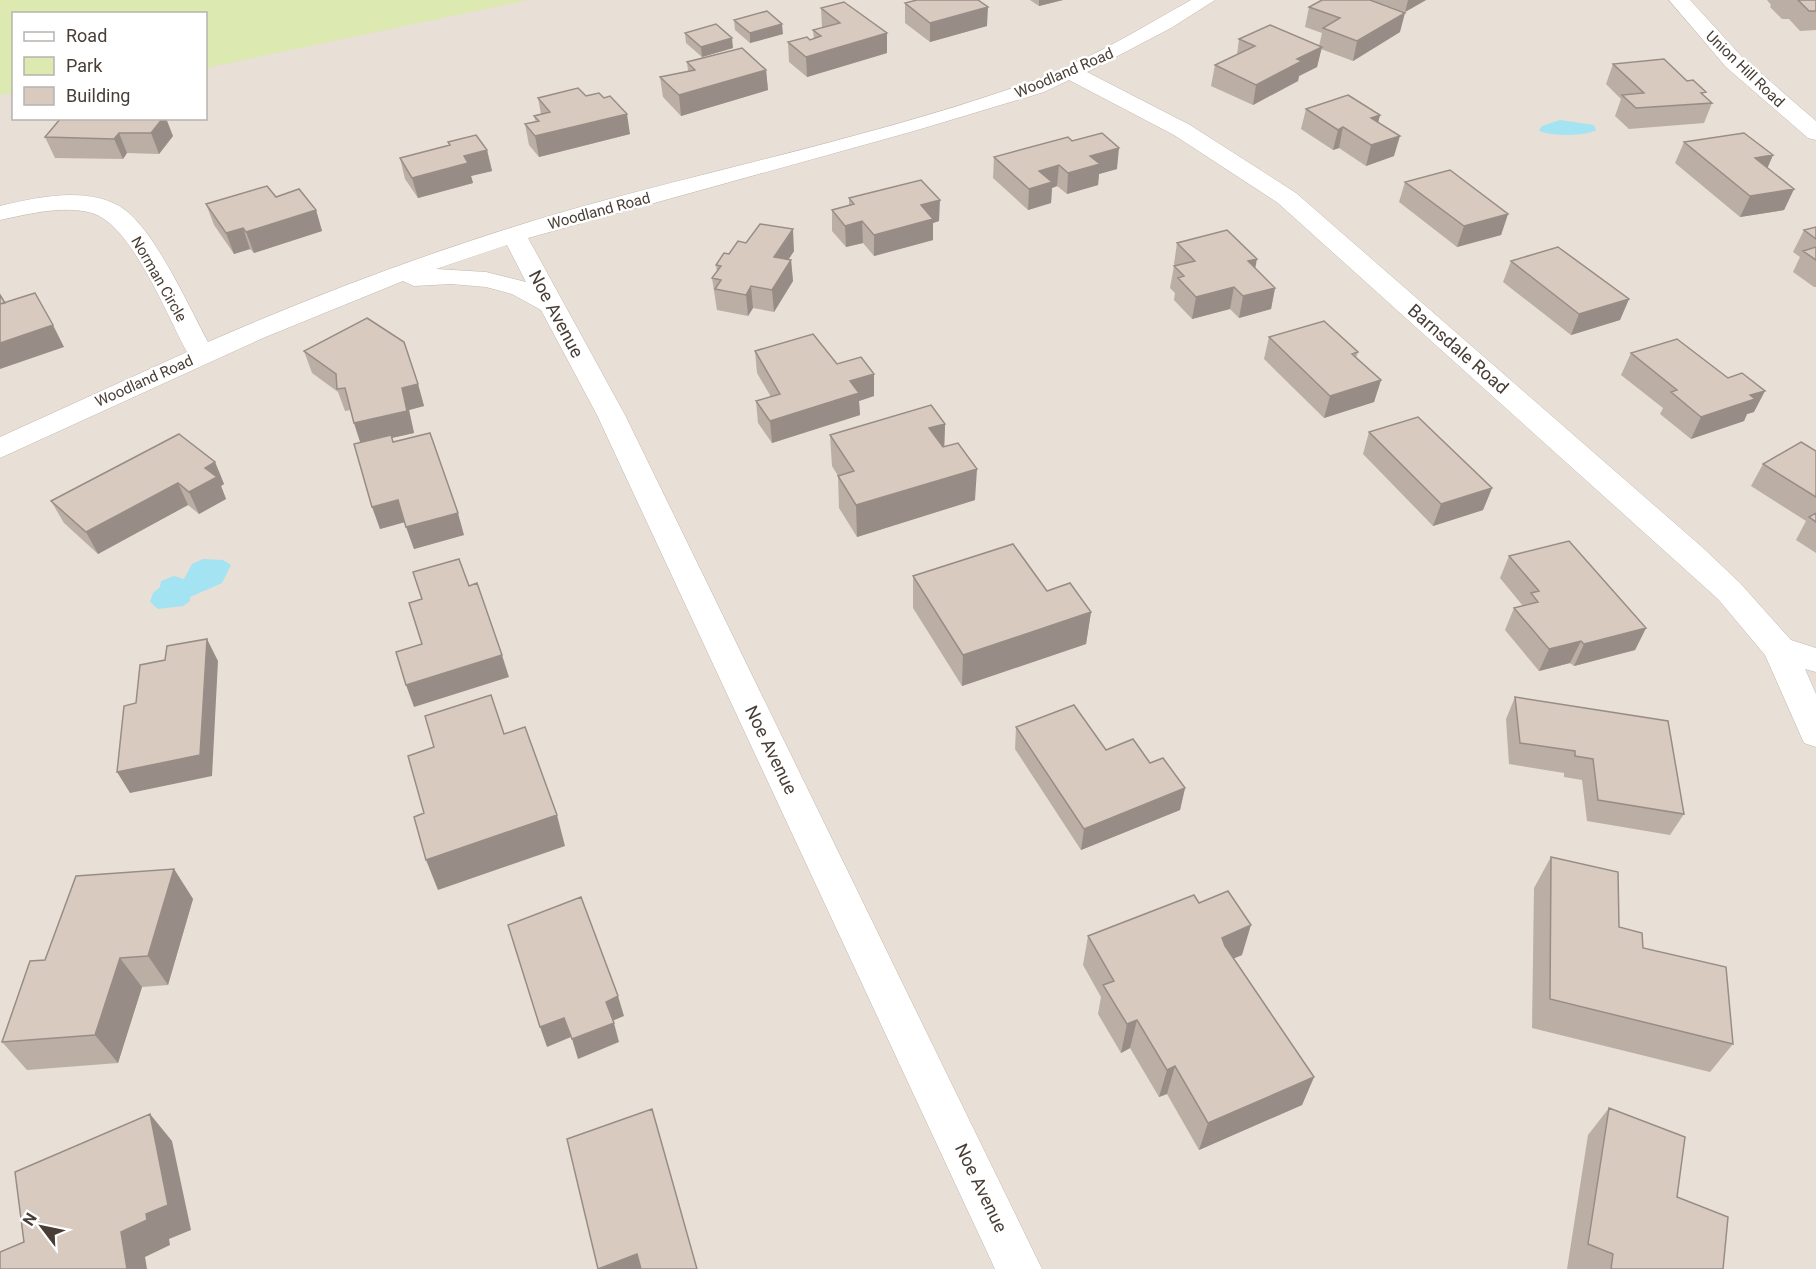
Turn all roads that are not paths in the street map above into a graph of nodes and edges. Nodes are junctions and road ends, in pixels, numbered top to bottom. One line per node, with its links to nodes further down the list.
1 (1205, 0): 3 (street, Woodland Road)
2 (1680, 0): 4 (street, Union Hill Road)
3 (1071, 73): 6 (street, Woodland Road); 11 (street, Barnsdale Road)
4 (1816, 134)
5 (0, 213): 9 (street, Norman Circle)
6 (514, 235): 7 (street, Woodland Road); 8 (street, Noe Avenue)
7 (365, 286): 8 (street); 9 (street, Woodland Road)
8 (553, 306): 14 (street, Noe Avenue)
9 (202, 355): 10 (street, Woodland Road)
10 (0, 448)
11 (1779, 649): 12 (street); 13 (street, Barnsdale Road)
12 (1816, 660)
13 (1816, 733)
14 (1019, 1269)

